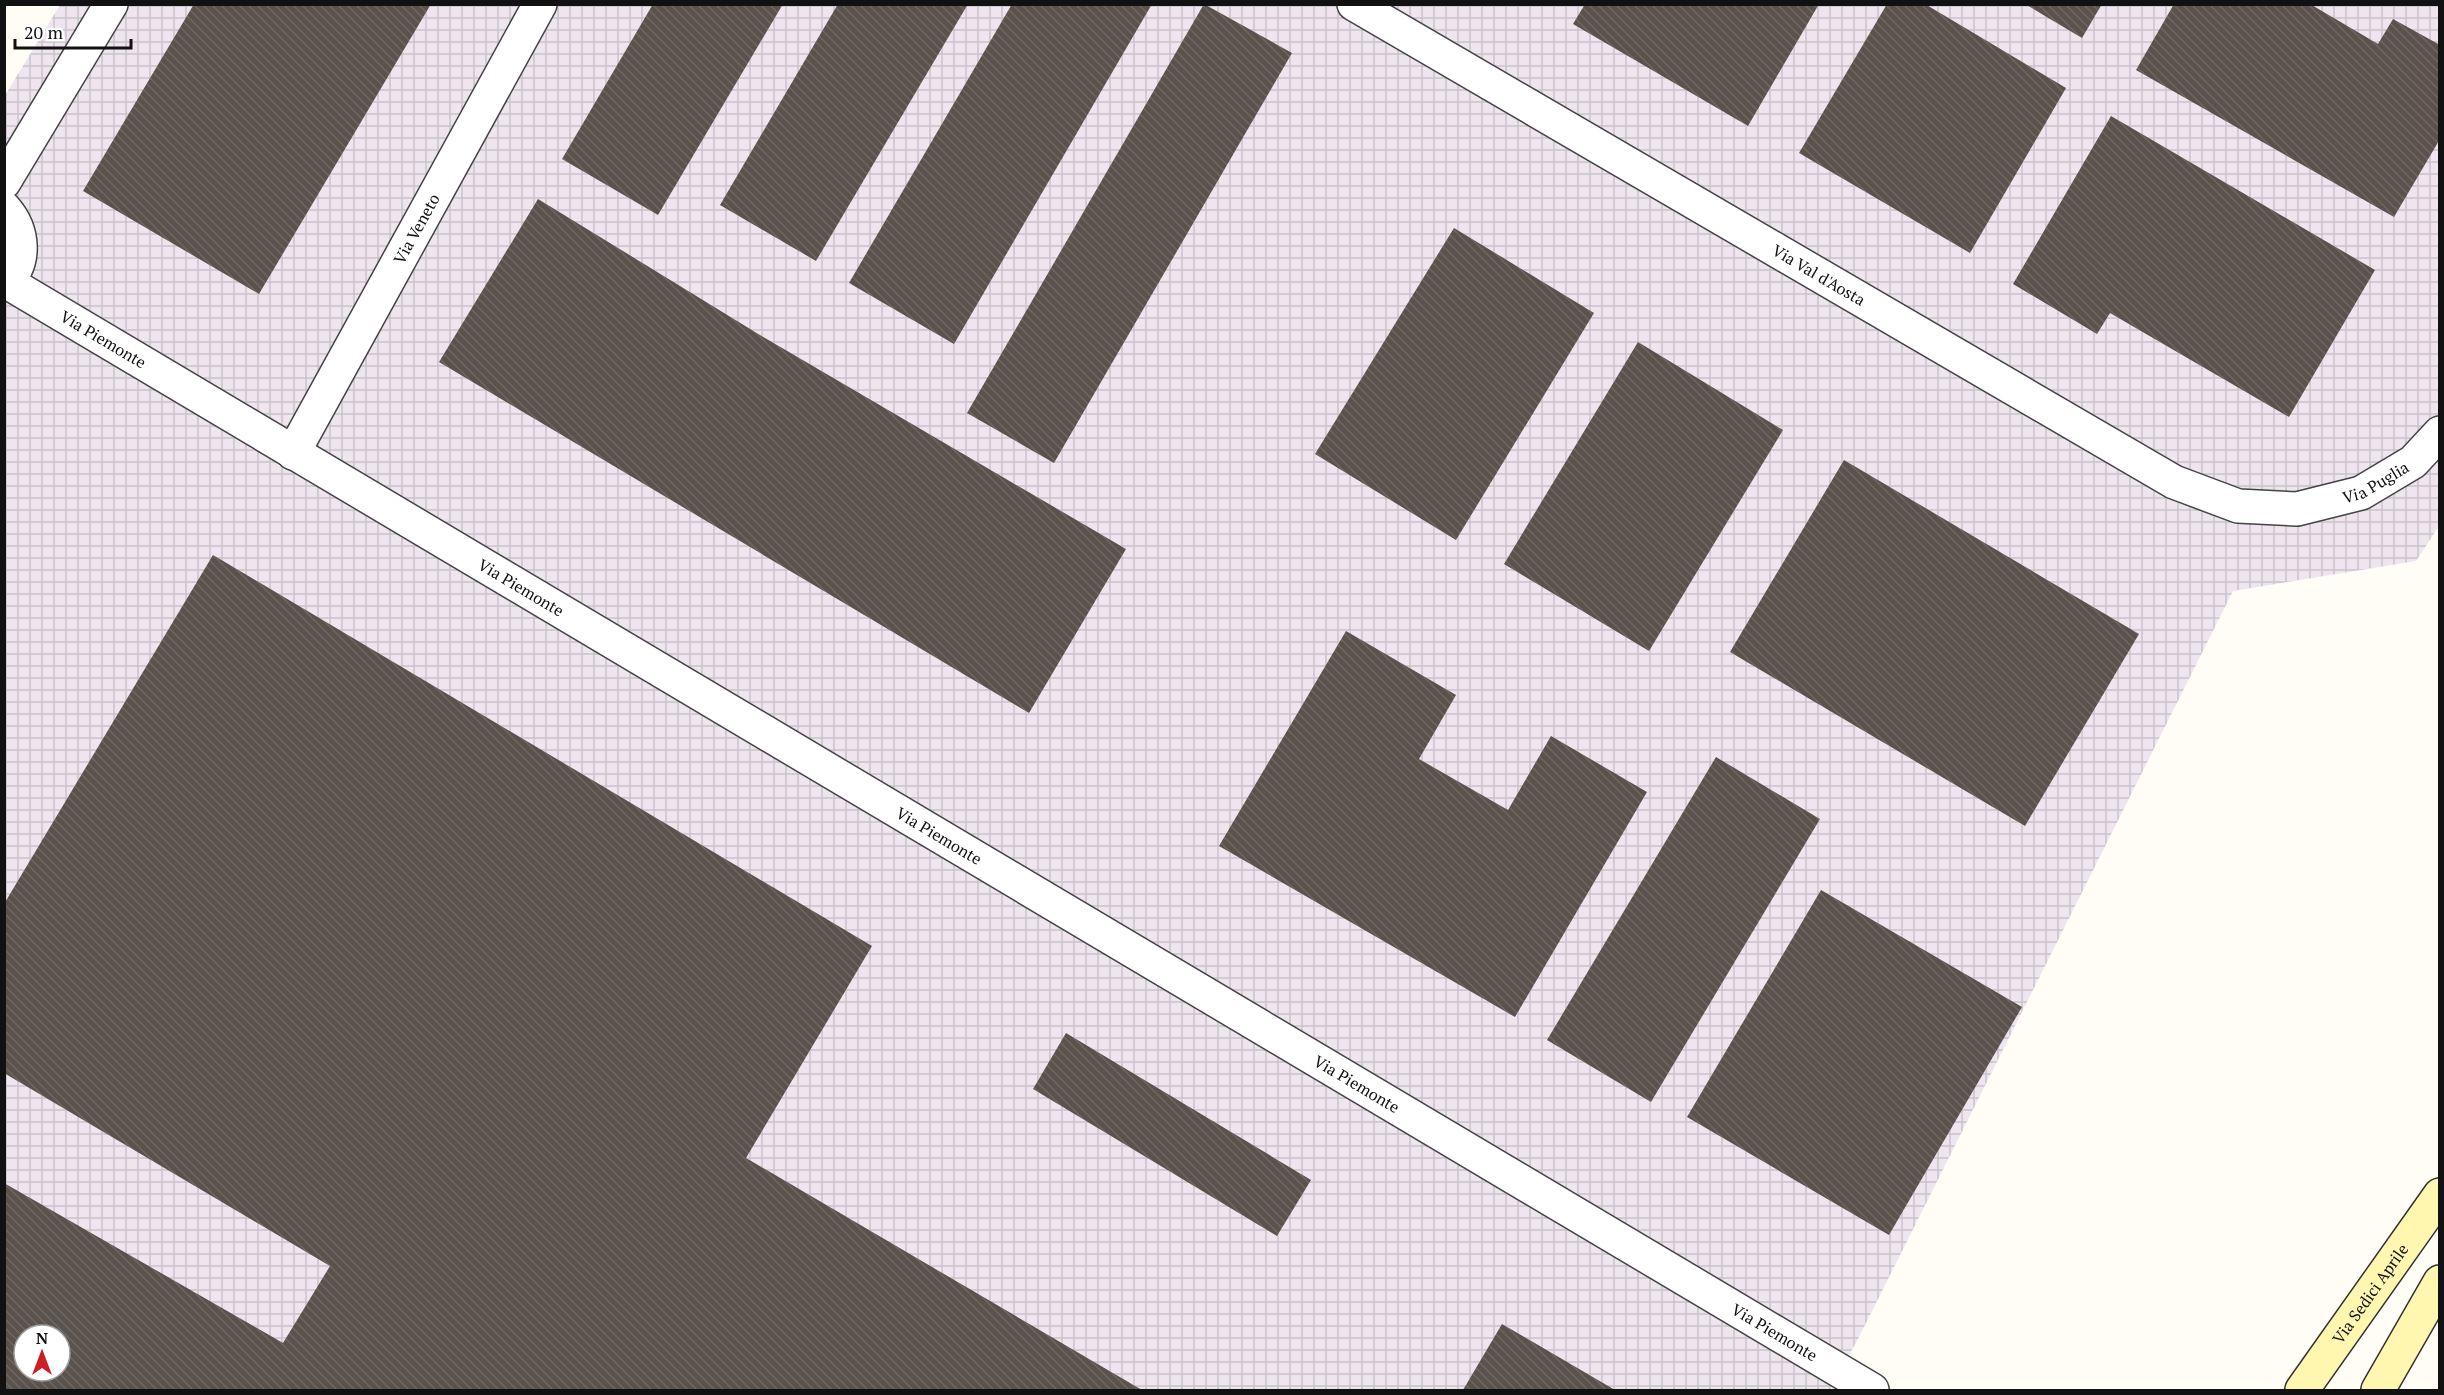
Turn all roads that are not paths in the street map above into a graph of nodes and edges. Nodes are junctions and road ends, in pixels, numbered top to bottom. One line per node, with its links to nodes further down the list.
1 (111, 4): 4 (street)
2 (540, 4): 8 (street, Via Veneto)
3 (1354, 4): 9 (street, Via Val d'Aosta)
4 (4, 182)
5 (4, 208): 6 (street)
6 (6, 283): 8 (street, Via Piemonte)
7 (2439, 433): 9 (street, Via Puglia)
8 (293, 453): 12 (street, Via Piemonte)
9 (2297, 509)
10 (2439, 1195): 13 (main road, Via Sedici Aprile)
11 (2439, 1282): 14 (main road)
12 (1872, 1390)
13 (2302, 1390)
14 (2378, 1390)

